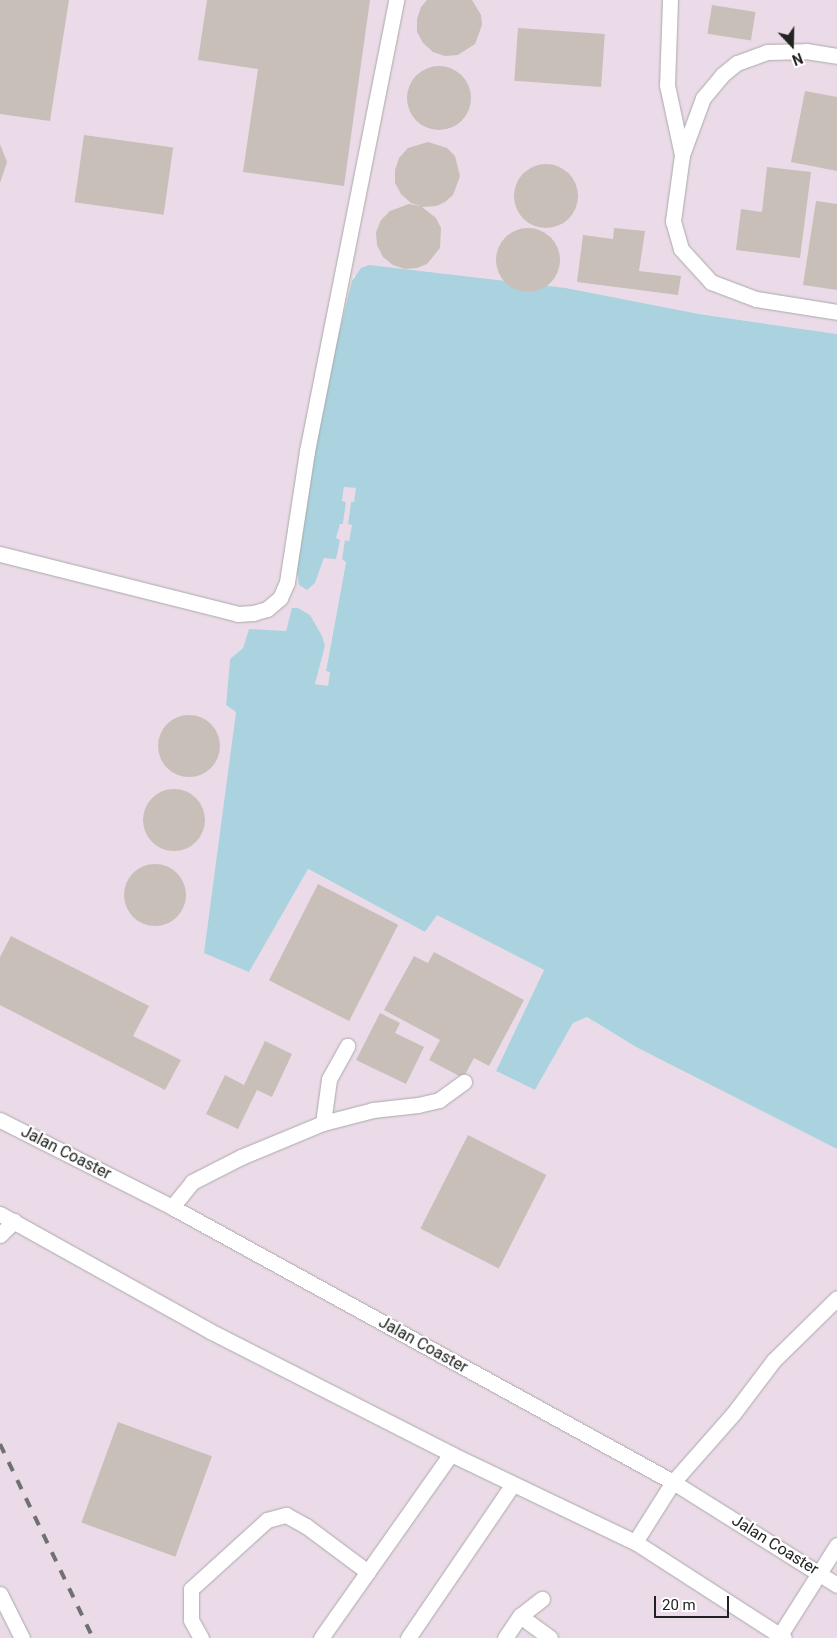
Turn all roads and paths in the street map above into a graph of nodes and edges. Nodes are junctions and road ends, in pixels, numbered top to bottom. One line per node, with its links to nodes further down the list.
1 (396, 0): 6 (lane)
2 (670, 0): 4 (lane)
3 (837, 56): 4 (lane)
4 (682, 155): 5 (lane)
5 (837, 312)
6 (0, 554)
7 (347, 1046): 10 (lane)
8 (464, 1082): 10 (lane)
9 (0, 1120): 11 (lane, Jalan Coaster)
10 (323, 1123): 11 (lane)
11 (172, 1206): 16 (lane, Jalan Coaster)
12 (7, 1217): 13 (lane); 15 (lane)
13 (0, 1235)
14 (837, 1298): 16 (lane)
15 (451, 1454): 17 (lane); 20 (lane)
16 (673, 1482): 18 (lane); 21 (lane, Jalan Coaster)
17 (513, 1484): 18 (lane); 30 (lane)
18 (635, 1542): 26 (lane)
19 (836, 1549): 21 (lane)
20 (368, 1572): 28 (lane); 29 (lane)
21 (819, 1573): 22 (lane, Jalan Coaster); 26 (lane)
22 (837, 1585)
23 (0, 1594): 27 (lane)
24 (542, 1599): 25 (lane)
25 (520, 1616): 31 (lane); 32 (lane)
26 (781, 1637)
27 (22, 1638)
28 (201, 1638)
29 (322, 1638)
30 (408, 1638)
31 (505, 1638)
32 (550, 1638)

